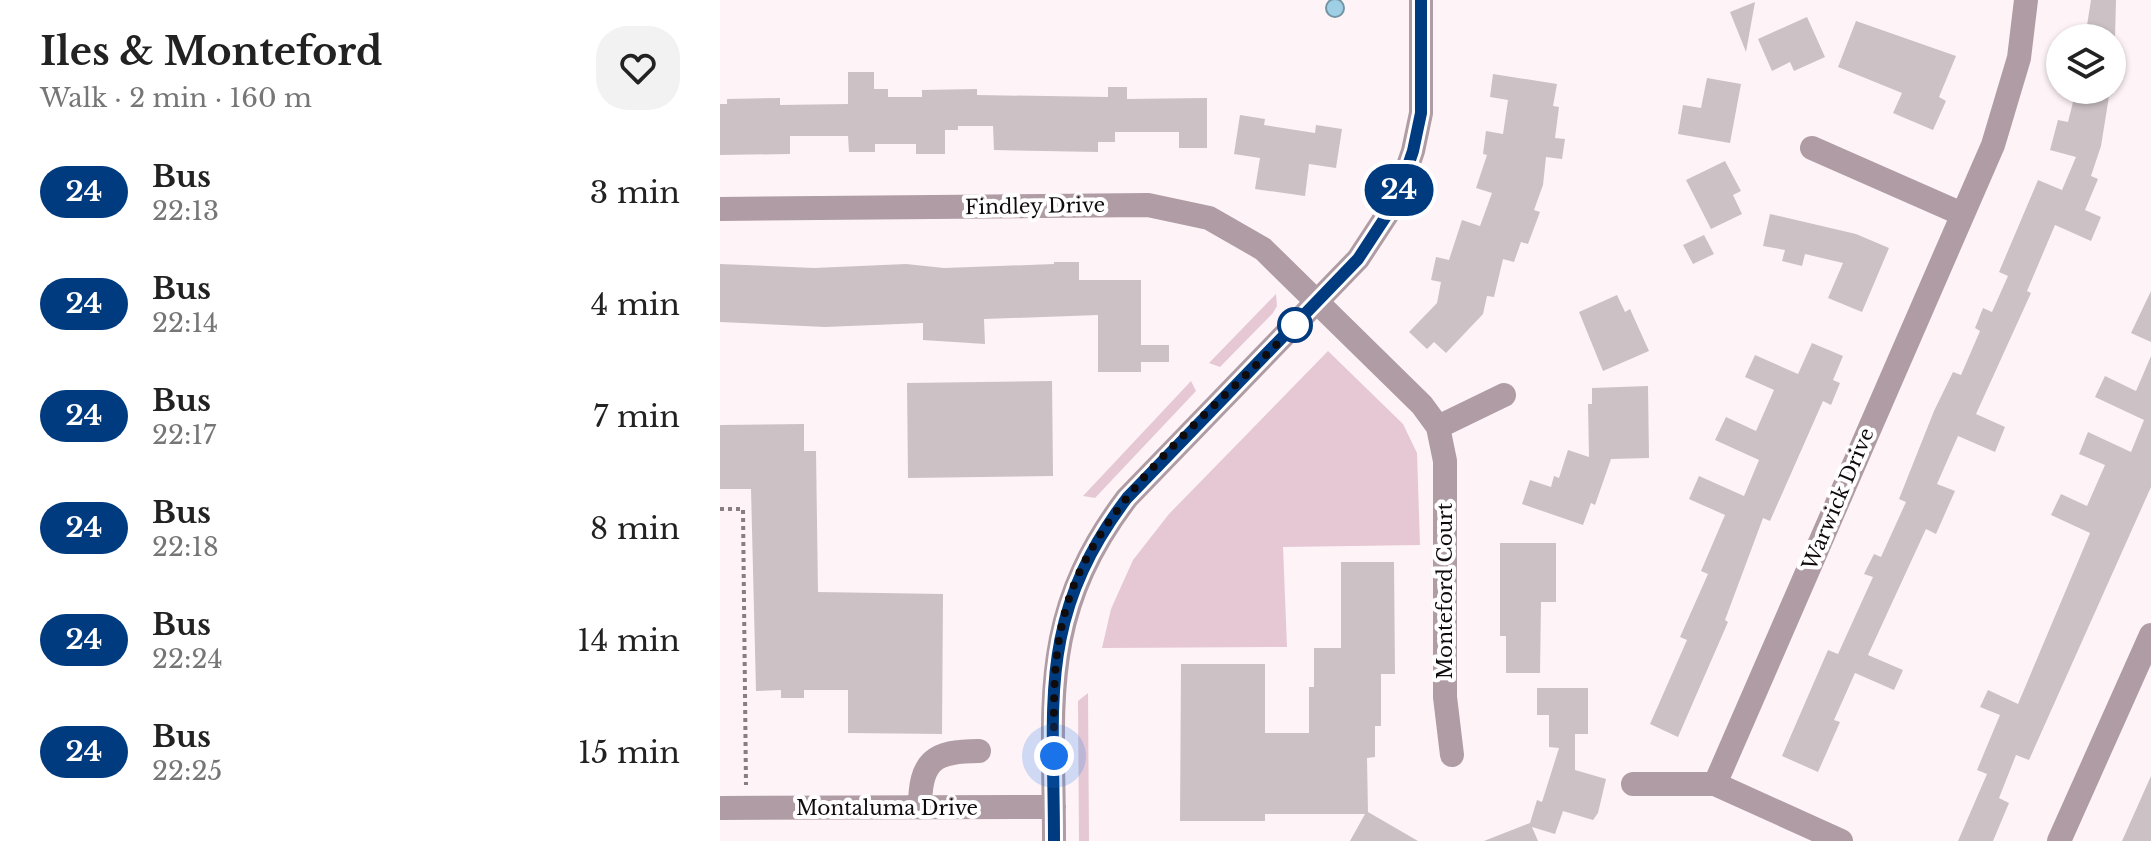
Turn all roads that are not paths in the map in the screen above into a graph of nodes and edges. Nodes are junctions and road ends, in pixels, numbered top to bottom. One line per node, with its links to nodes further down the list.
1 (1421, 0): 6 (street)
2 (2026, 0): 5 (street, Warwick Drive)
3 (1812, 148): 5 (street)
4 (720, 209): 6 (street, Findley Drive)
5 (1962, 214): 13 (street, Warwick Drive)
6 (1318, 302): 8 (street, Monteford Court); 14 (street)
7 (1504, 395): 8 (street)
8 (1438, 427): 11 (street, Monteford Court)
9 (2151, 635): 19 (street)
10 (979, 751): 16 (street)
11 (1452, 755)
12 (1633, 784): 13 (street)
13 (1715, 784): 18 (street)
14 (1054, 807): 16 (street, Montaluma Drive); 17 (street)
15 (720, 808): 16 (street, Montaluma Drive)
16 (920, 808)
17 (1054, 841)
18 (1841, 841)
19 (2059, 841)

